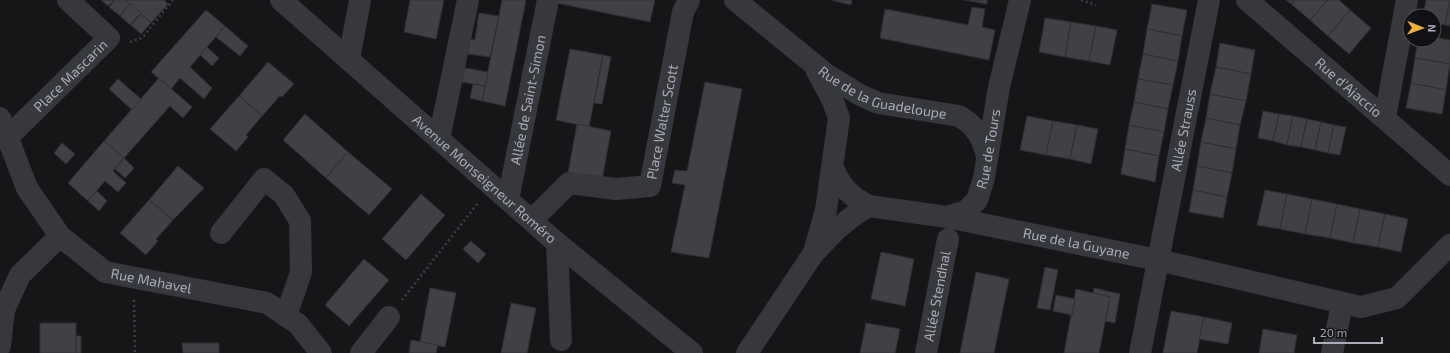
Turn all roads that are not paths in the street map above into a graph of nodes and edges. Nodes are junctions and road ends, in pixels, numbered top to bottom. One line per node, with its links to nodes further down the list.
1 (68, 0): 20 (street, Place Mascarin)
2 (281, 0): 12 (street, Avenue Monseigneur Roméro)
3 (360, 0): 12 (street)
4 (468, 0): 21 (street)
5 (548, 0): 25 (street, Allée de Saint-Simon)
6 (689, 0): 28 (street, Place Walter Scott)
7 (735, 0): 13 (street, Rue de la Guadeloupe)
8 (1020, 0): 14 (street, Rue de Tours)
9 (1209, 0): 35 (street, Allée Strauss)
10 (1247, 0): 17 (street, Rue d'Ajaccio)
11 (1407, 0): 17 (street)
12 (349, 60): 21 (street, Avenue Monseigneur Roméro)
13 (811, 61): 15 (street, Rue de la Guadeloupe); 19 (street, Rue de la Guadeloupe)
14 (999, 87): 16 (street, Rue de Tours); 22 (street, Rue de Tours)
15 (878, 103): 16 (street, Rue de la Guadeloupe); 19 (street)
16 (959, 116): 22 (street)
17 (1385, 117): 24 (street, Rue d'Ajaccio)
18 (0, 118): 20 (street)
19 (839, 118): 23 (street, Rue de la Guadeloupe)
20 (7, 138): 30 (street, Rue Mahavel)
21 (439, 139): 25 (street, Avenue Monseigneur Roméro)
22 (986, 156): 27 (street, Rue de Tours)
23 (833, 168): 26 (street); 34 (street, Rue de la Guadeloupe)
24 (1450, 175)
25 (508, 200): 28 (street, Avenue Monseigneur Roméro)
26 (869, 206): 27 (street, Rue de la Guyane); 34 (street)
27 (947, 217): 35 (street, Rue de la Guyane)
28 (532, 220): 32 (street, Avenue Monseigneur Roméro)
29 (222, 233): 37 (street)
30 (60, 236): 37 (street, Rue Mahavel); 40 (street)
31 (948, 238): 45 (street, Allée Stendhal)
32 (556, 243): 39 (street); 43 (street, Avenue Monseigneur Roméro)
33 (1450, 245): 36 (street, Rue de la Guyane)
34 (813, 254): 44 (street)
35 (1158, 260): 36 (street, Rue de la Guyane); 46 (street, Allée Strauss)
36 (1342, 304): 47 (street)
37 (286, 316): 41 (street, Rue Mahavel)
38 (389, 317): 42 (street)
39 (561, 340)
40 (0, 346)
41 (321, 353)
42 (361, 353)
43 (692, 353)
44 (747, 353)
45 (926, 353)
46 (1140, 353)
47 (1332, 353)

